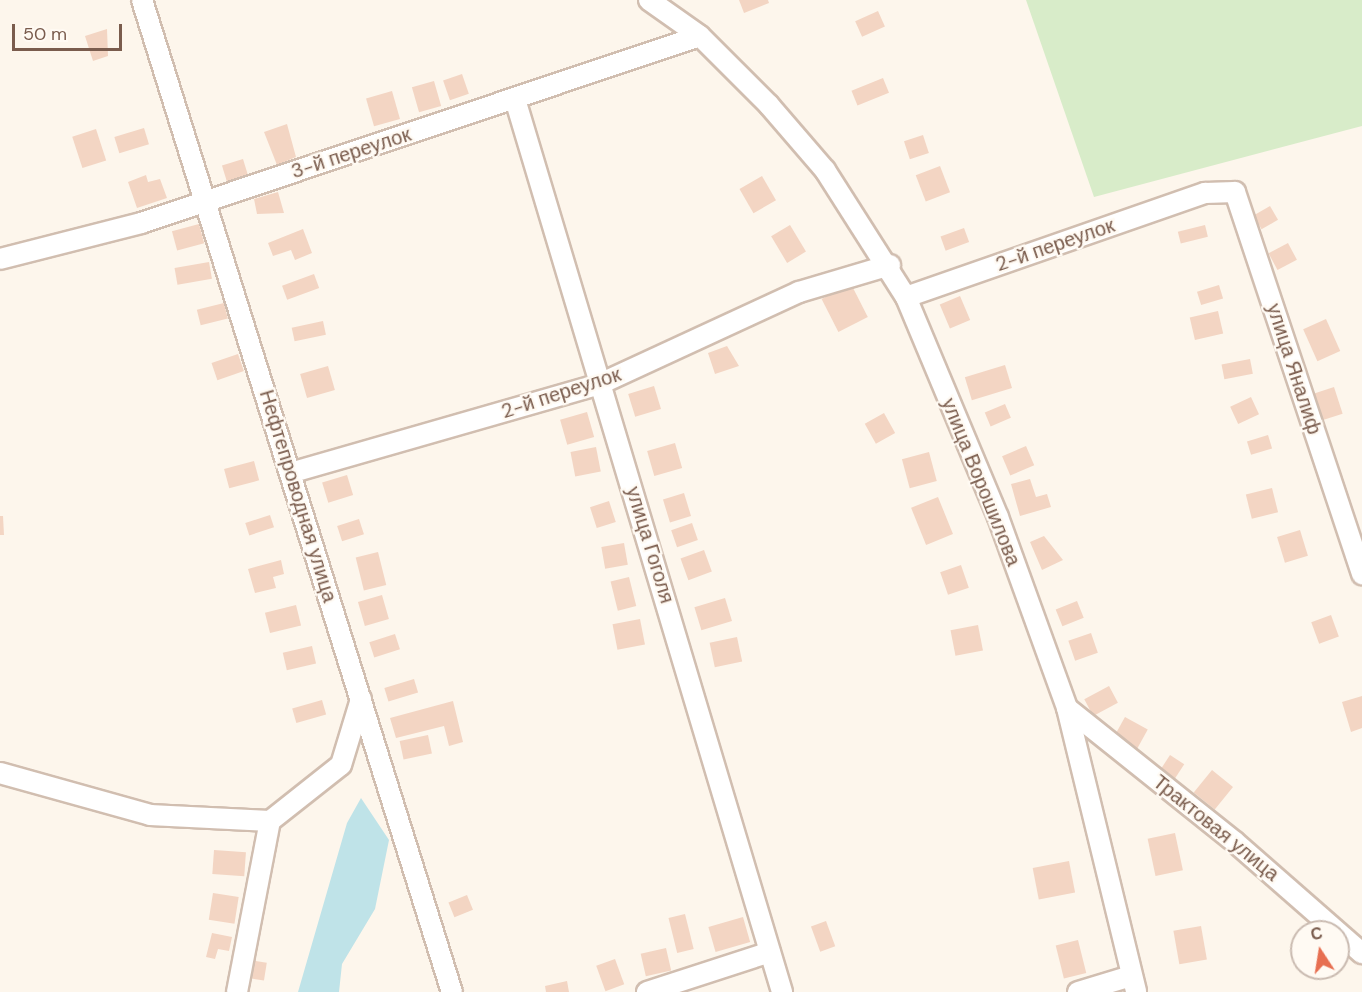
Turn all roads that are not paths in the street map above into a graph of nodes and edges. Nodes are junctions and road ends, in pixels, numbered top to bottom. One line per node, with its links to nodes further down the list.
1 (142, 0): 6 (street, Нефтепроводная улица)
2 (649, 0): 3 (street, улица Ворошилова)
3 (700, 36): 4 (street, 3-й переулок); 8 (street, улица Ворошилова)
4 (515, 99): 6 (street, 3-й переулок); 10 (street, улица Гоголя)
5 (1205, 193): 9 (street, 2-й переулок); 12 (street, улица Яналиф)
6 (207, 200): 7 (street, 3-й переулок); 11 (street, Нефтепроводная улица)
7 (0, 259)
8 (890, 265): 9 (street, улица Ворошилова); 10 (street, 2-й переулок)
9 (906, 297): 14 (street, улица Ворошилова)
10 (600, 384): 11 (street, 2-й переулок); 17 (street, улица Гоголя)
11 (290, 473): 13 (street, Нефтепроводная улица)
12 (1362, 574)
13 (361, 699): 16 (street); 21 (street, Нефтепроводная улица)
14 (1067, 708): 18 (street, Трактовая улица); 19 (street, улица Ворошилова)
15 (0, 773): 16 (street)
16 (270, 821): 20 (street)
17 (770, 952): 22 (street); 23 (street, улица Гоголя)
18 (1362, 953)
19 (1134, 984): 24 (street)
20 (237, 992)
21 (452, 992)
22 (647, 992)
23 (782, 992)
24 (1078, 992)

